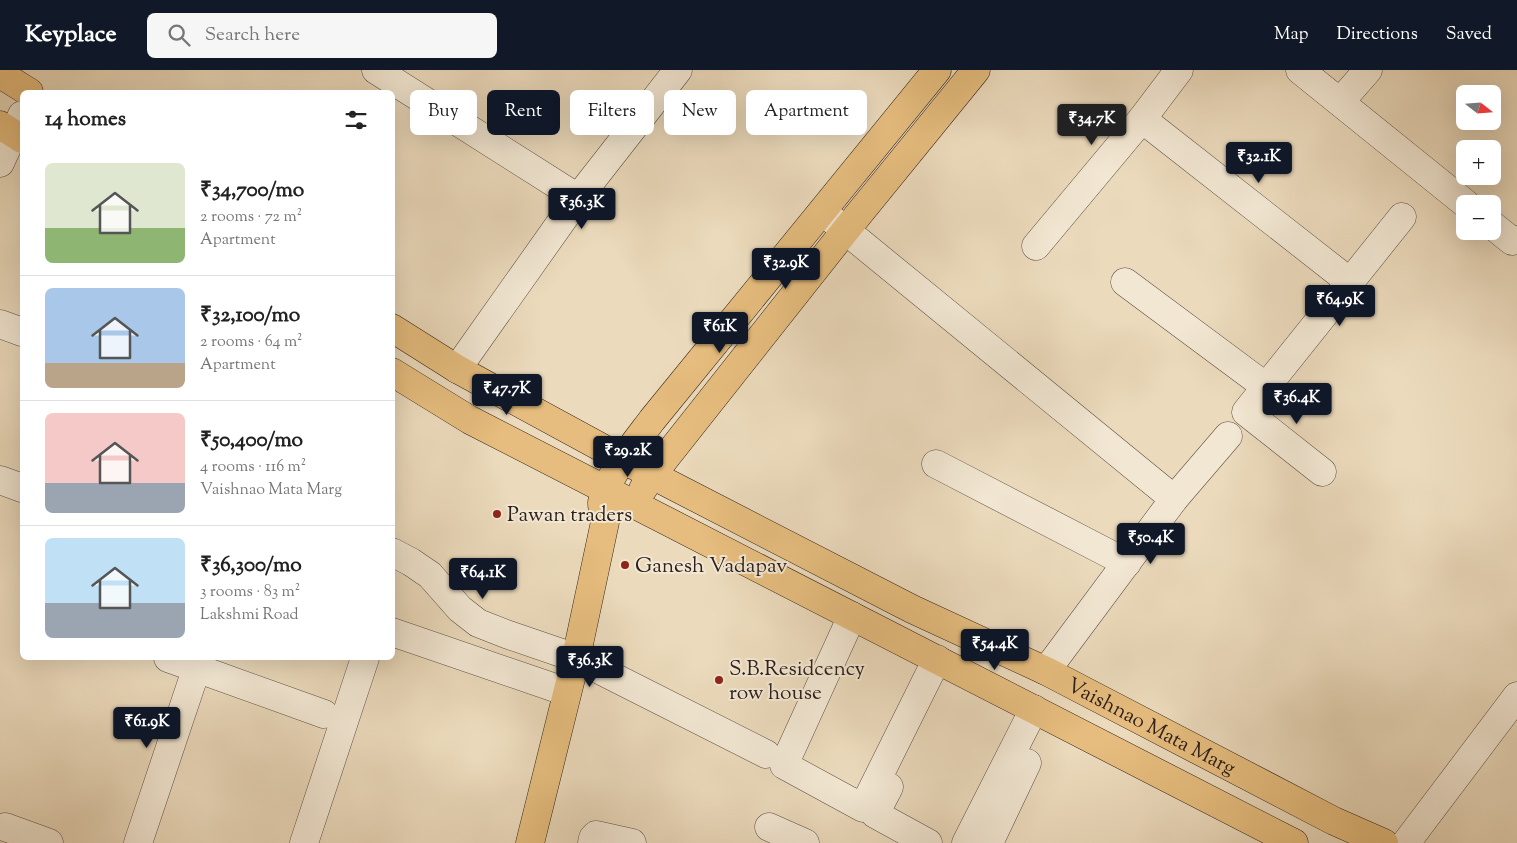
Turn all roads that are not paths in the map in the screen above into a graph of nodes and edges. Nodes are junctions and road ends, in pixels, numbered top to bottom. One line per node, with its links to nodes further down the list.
1 (376, 70): 15 (street)
2 (678, 70): 15 (street)
3 (937, 70): 16 (main road)
4 (976, 70): 18 (main road)
5 (1179, 70): 11 (street)
6 (1300, 70): 10 (street)
7 (1368, 70): 10 (street)
8 (0, 74): 9 (main road)
9 (26, 90)
10 (1340, 102): 14 (street)
11 (1142, 119): 21 (street); 23 (street)
12 (14, 128): 13 (street)
13 (0, 163)
14 (1456, 196)
15 (578, 198): 27 (street)
16 (822, 212): 18 (street); 31 (main road)
17 (1402, 217): 23 (street)
18 (845, 231): 34 (main road); 38 (street)
19 (1501, 233): 20 (street)
20 (1517, 240)
21 (1036, 246)
22 (1125, 282): 29 (street)
23 (1350, 282): 29 (street)
24 (0, 324): 26 (street)
25 (395, 330): 27 (main road, Vaishnao Mata Marg)
26 (20, 331)
27 (457, 370): 31 (main road, Vaishnao Mata Marg)
28 (395, 374): 37 (main road, Vaishnao Mata Marg)
29 (1265, 386): 33 (street)
30 (1228, 436): 38 (street)
31 (624, 459): 34 (main road, Vaishnao Mata Marg); 37 (main road)
32 (936, 464): 42 (street)
33 (1322, 472)
34 (652, 475): 39 (main road); 50 (main road, Vaishnao Mata Marg)
35 (0, 480): 36 (street)
36 (20, 487)
37 (605, 490): 39 (main road, Vaishnao Mata Marg); 40 (main road)
38 (1174, 500): 42 (street)
39 (632, 504): 40 (main road); 43 (main road, Vaishnao Mata Marg)
40 (605, 522): 45 (main road)
41 (395, 554): 45 (street)
42 (1127, 563): 50 (street)
43 (852, 616): 49 (main road, Vaishnao Mata Marg); 49 (street)
44 (395, 633): 51 (street)
45 (576, 658): 51 (main road); 55 (street)
46 (180, 660): 48 (street)
47 (364, 660): 60 (street)
48 (198, 663): 54 (street); 59 (street)
49 (945, 663): 53 (main road, Vaishnao Mata Marg); 65 (street)
50 (1046, 671): 69 (main road, Vaishnao Mata Marg)
51 (567, 692): 61 (main road)
52 (1517, 696): 70 (street)
53 (1042, 713): 66 (street); 67 (street); 68 (main road, Vaishnao Mata Marg)
54 (324, 714)
55 (766, 754)
56 (5, 827): 58 (street)
57 (769, 827): 64 (street)
58 (49, 843)
59 (138, 843)
60 (304, 843)
61 (530, 843)
62 (592, 843): 63 (street)
63 (632, 843)
64 (805, 843)
65 (928, 843)
66 (966, 843)
67 (989, 843)
68 (1294, 843)
69 (1384, 843)
70 (1406, 843)

